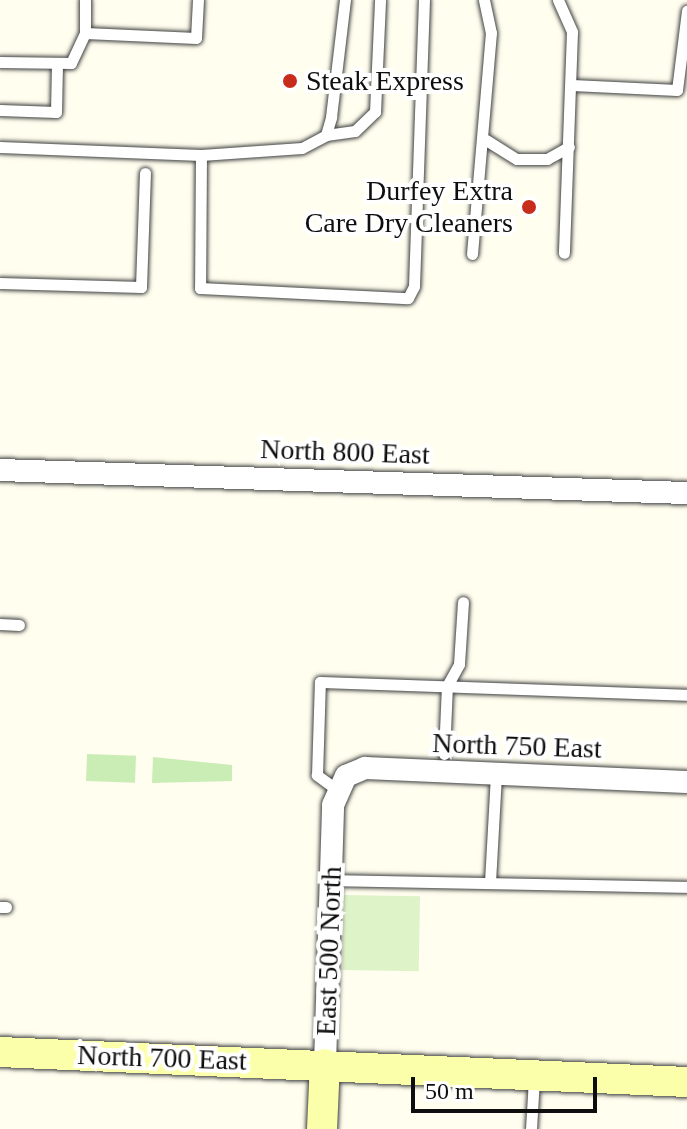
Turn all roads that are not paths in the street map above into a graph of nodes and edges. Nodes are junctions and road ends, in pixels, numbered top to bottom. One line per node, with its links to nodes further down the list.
1 (85, 0): 9 (lane)
2 (198, 0): 9 (lane)
3 (345, 0): 14 (lane)
4 (380, 0): 14 (lane)
5 (424, 0): 18 (lane)
6 (484, 0): 15 (lane)
7 (558, 0): 12 (lane)
8 (687, 11): 12 (lane)
9 (85, 33): 11 (lane)
10 (0, 62): 11 (lane)
11 (57, 63): 13 (lane)
12 (572, 85): 17 (lane)
13 (0, 110)
14 (326, 135): 18 (lane)
15 (486, 140): 17 (lane); 21 (lane)
16 (0, 147): 18 (lane)
17 (569, 147): 20 (lane)
18 (201, 155)
19 (145, 173): 22 (lane)
20 (564, 253)
21 (472, 254)
22 (0, 283)
23 (0, 470): 24 (street, North 800 East)
24 (687, 493)
25 (463, 602): 28 (lane)
26 (0, 624): 27 (lane)
27 (19, 625)
28 (447, 686): 29 (lane); 30 (lane); 33 (lane)
29 (687, 695)
30 (444, 754)
31 (496, 775): 32 (street, North 750 East); 33 (street, North 750 East); 35 (lane)
32 (687, 782)
33 (341, 783): 34 (street, East 500 North)
34 (332, 880): 35 (lane); 38 (street, East 500 North)
35 (490, 882): 36 (lane)
36 (687, 887)
37 (0, 1052): 38 (street, North 700 East)
38 (325, 1064): 39 (street, North 700 East); 41 (street, East 500 North)
39 (534, 1074): 40 (street, North 700 East); 42 (lane)
40 (687, 1082)
41 (322, 1129)
42 (531, 1129)

